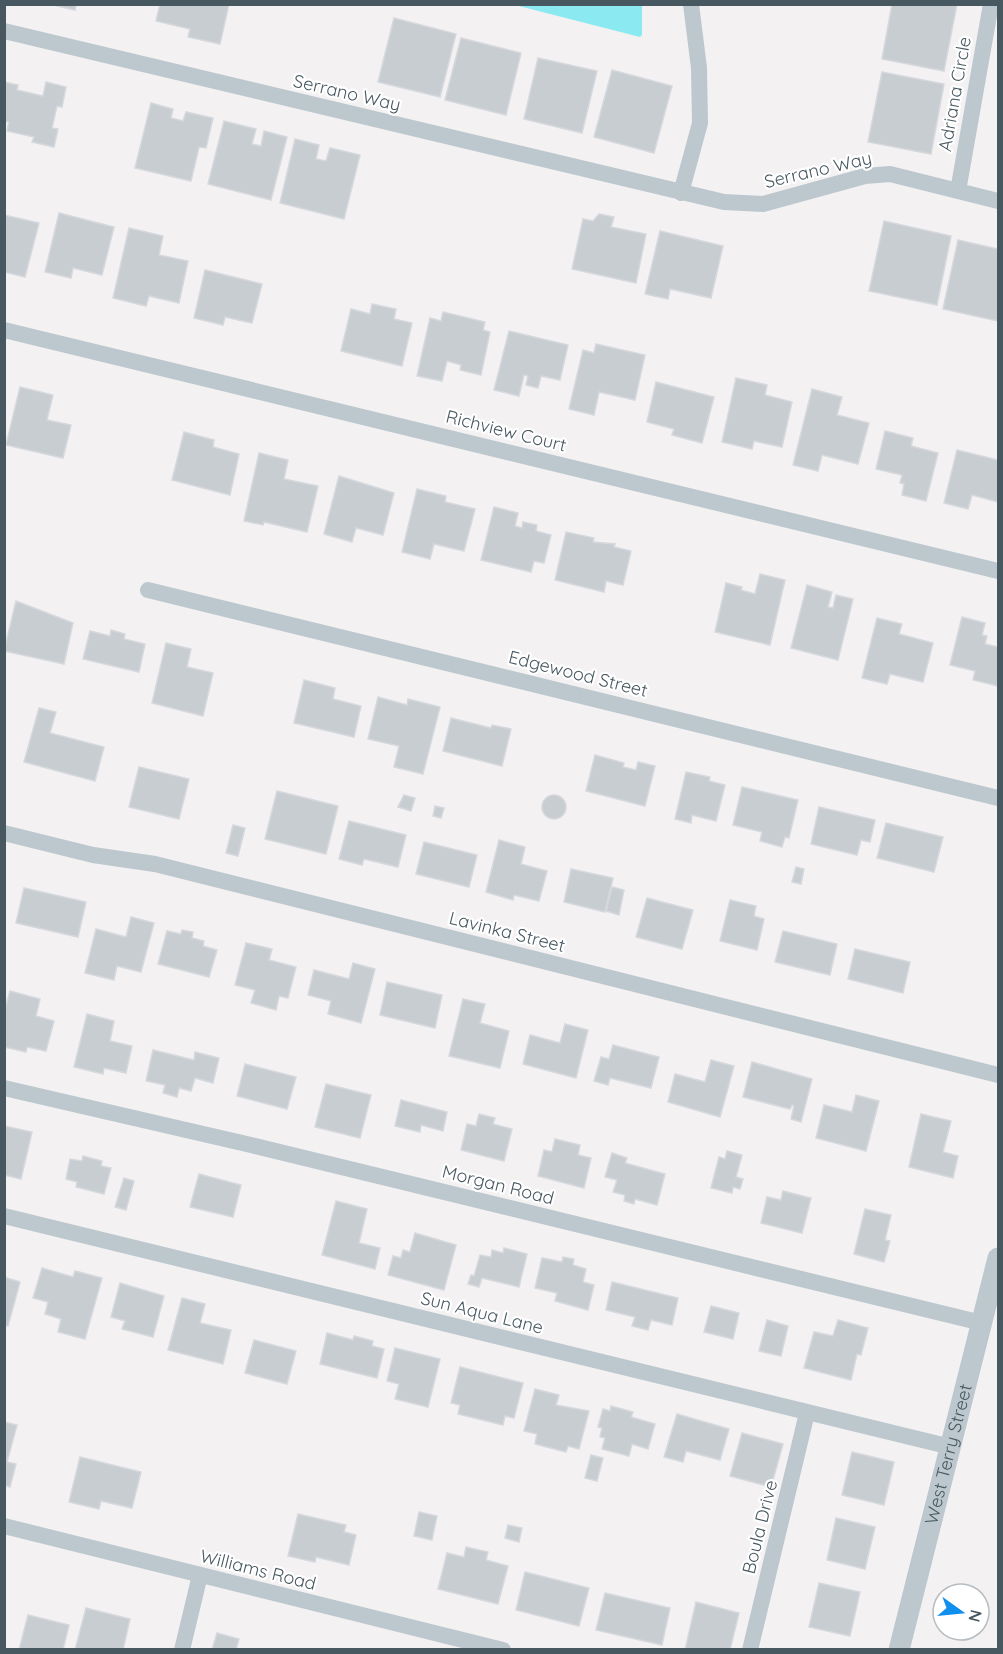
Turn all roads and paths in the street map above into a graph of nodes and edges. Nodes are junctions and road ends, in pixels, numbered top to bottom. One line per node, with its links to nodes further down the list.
1 (691, 4): 5 (street)
2 (991, 4): 4 (street, Adriana Circle)
3 (4, 31): 5 (street, Serrano Way)
4 (958, 191): 5 (street, Serrano Way); 6 (street, Serrano Way)
5 (681, 193)
6 (999, 201)
7 (4, 330): 8 (street, Richview Court)
8 (999, 571)
9 (148, 590): 10 (street, Edgewood Street)
10 (999, 798)
11 (4, 833): 12 (street, Lavinka Street)
12 (999, 1075)
13 (4, 1088): 16 (street, Morgan Road)
14 (4, 1216): 17 (street, Sun Aqua Lane)
15 (999, 1258): 16 (street, West Terry Street)
16 (982, 1323): 18 (street, West Terry Street)
17 (807, 1413): 18 (street, Sun Aqua Lane); 23 (street, Boula Drive)
18 (951, 1447): 24 (street, West Terry Street)
19 (4, 1526): 20 (street, Williams Road)
20 (200, 1575): 21 (street); 22 (street, Williams Road)
21 (182, 1650)
22 (503, 1650)
23 (750, 1650)
24 (899, 1650)

